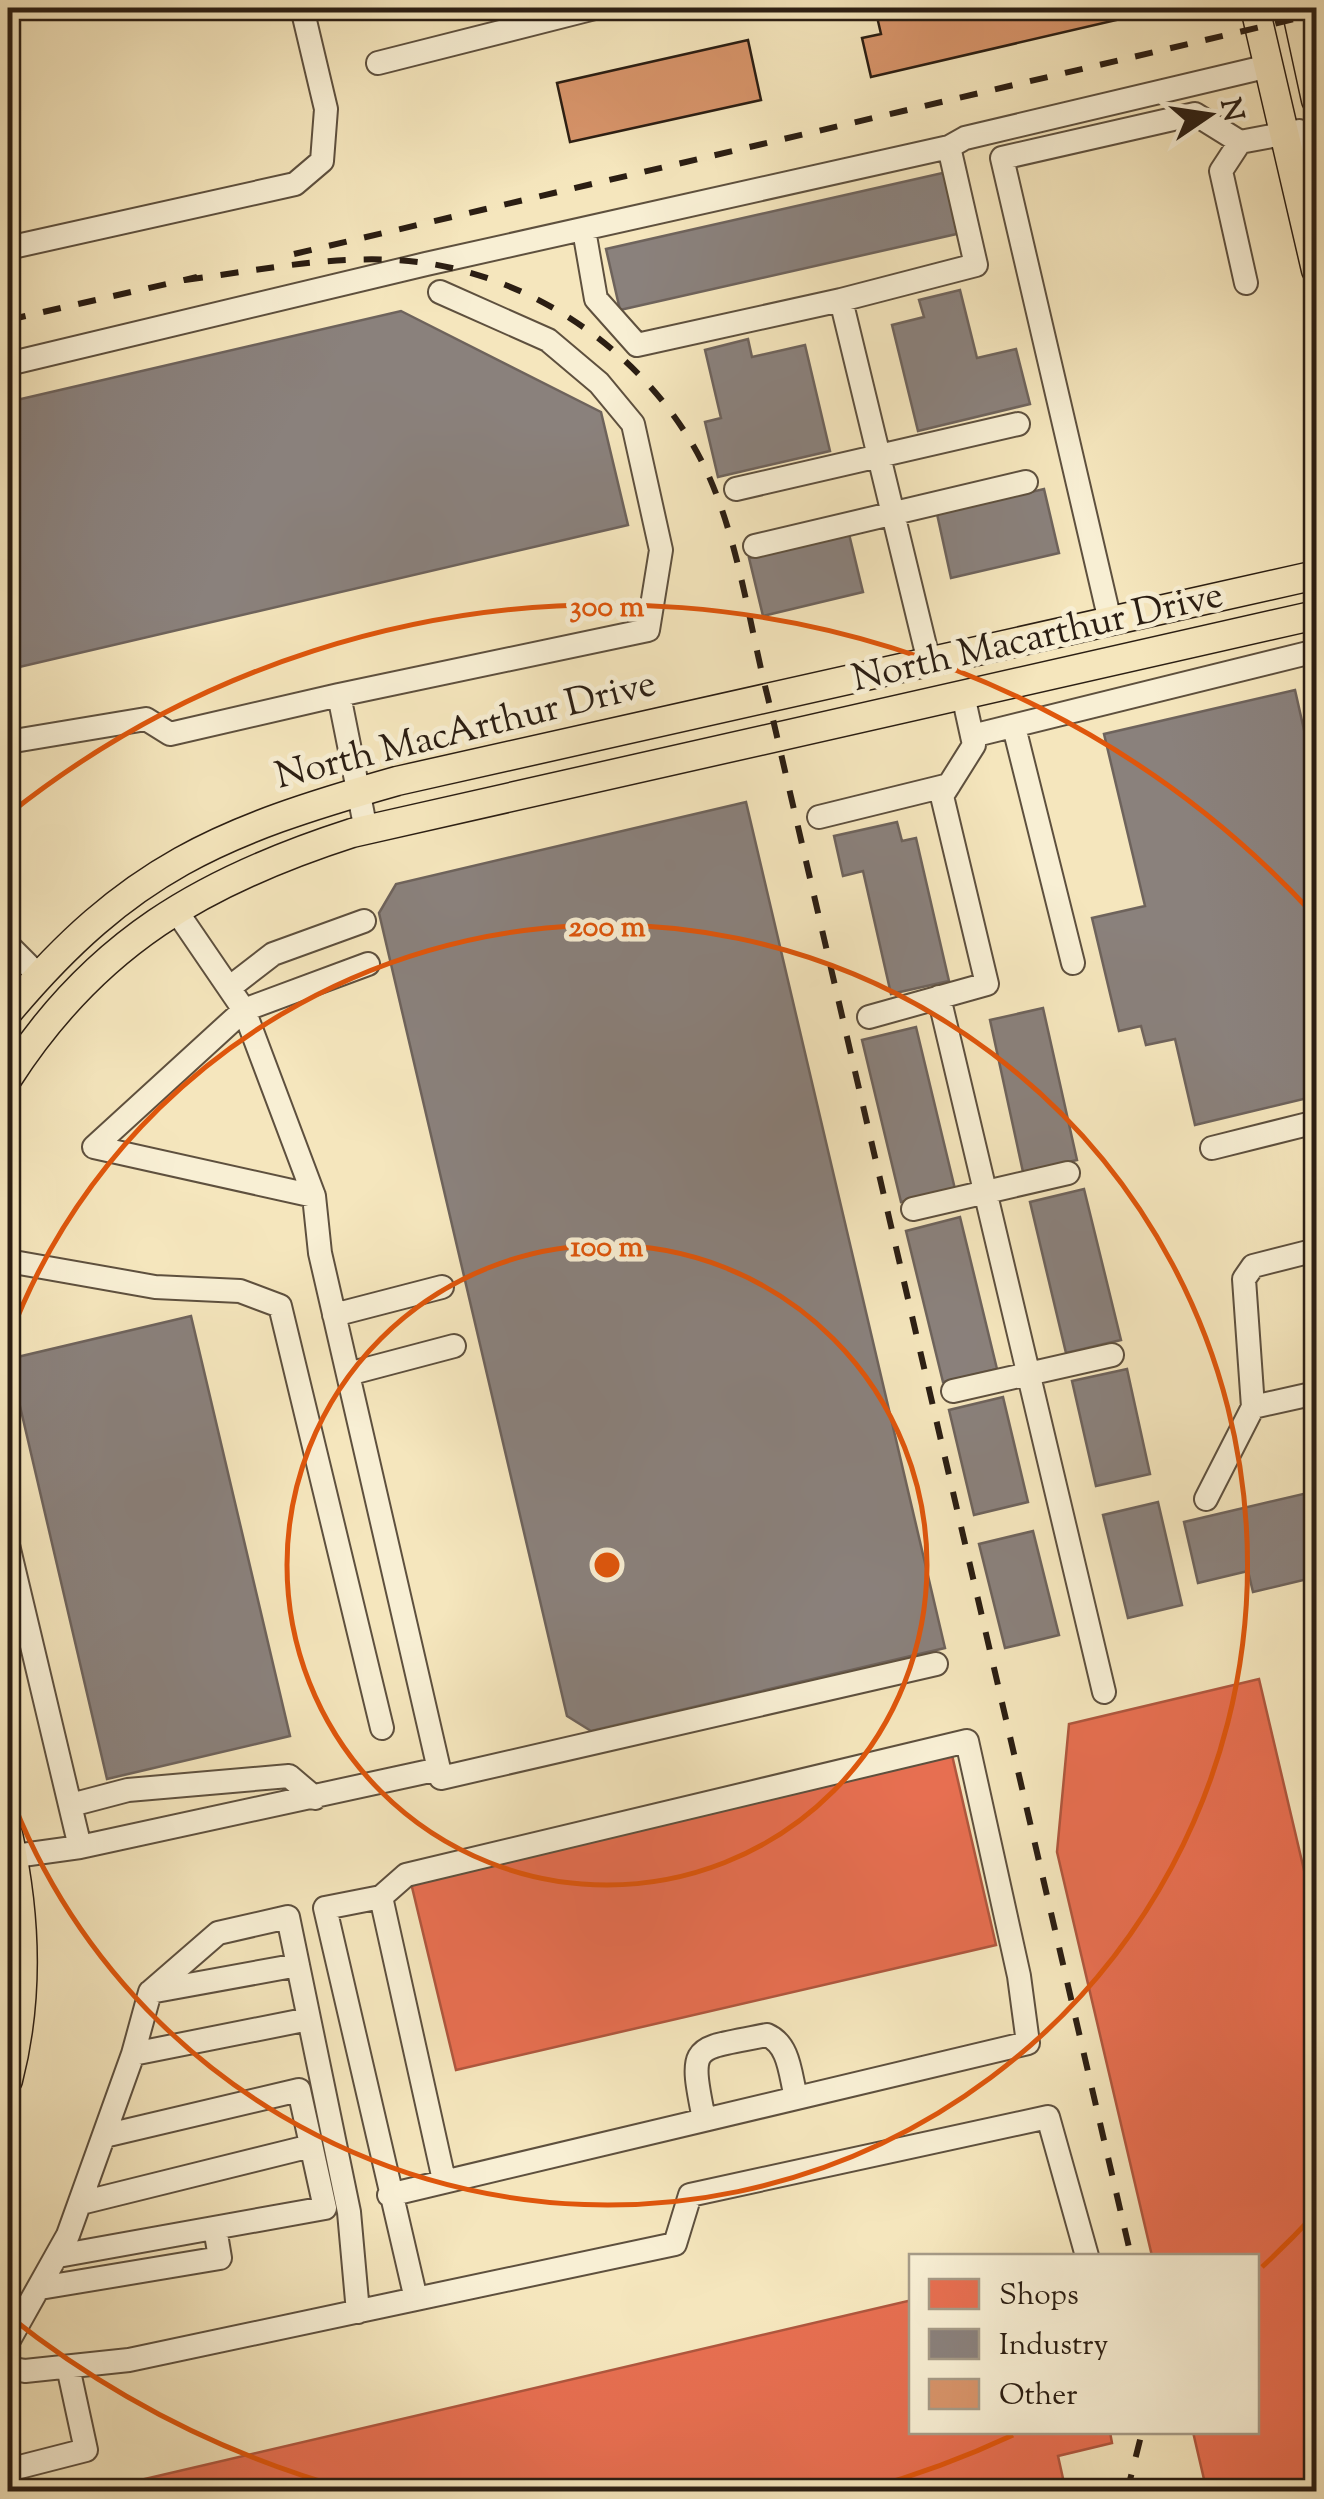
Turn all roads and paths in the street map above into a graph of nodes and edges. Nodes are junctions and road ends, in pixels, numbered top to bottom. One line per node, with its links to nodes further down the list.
1 (302, 8): 13 (lane)
2 (595, 8): 5 (lane)
3 (1255, 8): 6 (main road)
4 (1296, 8): 7 (main road)
5 (378, 63)
6 (1269, 66): 8 (main road); 10 (lane)
7 (1316, 100)
8 (1285, 132): 9 (lane); 11 (lane); 14 (main road)
9 (1240, 142): 15 (lane); 27 (lane)
10 (950, 147): 12 (lane); 17 (lane)
11 (1316, 180)
12 (584, 230): 17 (lane); 18 (lane)
13 (8, 248)
14 (1316, 270)
15 (1246, 283)
16 (440, 292): 30 (lane)
17 (840, 300): 20 (lane)
18 (8, 364)
19 (1018, 424): 20 (lane)
20 (879, 457): 22 (lane); 23 (lane)
21 (1026, 482): 23 (lane)
22 (736, 489)
23 (893, 512): 24 (lane); 29 (lane)
24 (755, 546)
25 (1316, 575): 27 (main road, North Macarthur Drive)
26 (1316, 615): 31 (main road, North Macarthur Drive)
27 (1110, 622): 29 (main road, North Macarthur Drive)
28 (1316, 651): 32 (lane)
29 (937, 660): 37 (main road, North MacArthur Drive)
30 (339, 695): 35 (lane); 37 (lane)
31 (963, 695): 33 (lane); 34 (main road, North Macarthur Drive)
32 (1014, 727): 33 (lane); 43 (lane)
33 (972, 736): 36 (lane)
34 (776, 737): 39 (main road, North MacArthur Drive)
35 (8, 742)
36 (949, 785): 38 (lane); 47 (lane)
37 (360, 792): 39 (lane); 45 (main road, North MacArthur Drive)
38 (819, 817)
39 (366, 830): 40 (main road, North MacArthur Drive)
40 (176, 909): 46 (lane); 51 (main road, North MacArthur Drive)
41 (364, 921): 46 (lane)
42 (8, 945): 45 (lane)
43 (1072, 963)
44 (368, 964): 48 (lane)
45 (38, 975): 49 (main road, North MacArthur Drive)
46 (229, 988): 48 (lane)
47 (939, 997): 50 (lane); 55 (lane)
48 (244, 1010): 56 (lane); 56 (lane)
49 (8, 1012)
50 (869, 1016)
51 (8, 1078)
52 (1316, 1122): 53 (lane)
53 (1212, 1148)
54 (1068, 1174): 55 (lane)
55 (986, 1194): 57 (lane); 64 (lane)
56 (314, 1196): 61 (lane)
57 (913, 1210)
58 (1316, 1250): 68 (lane)
59 (8, 1261): 73 (lane)
60 (442, 1287): 61 (lane)
61 (334, 1314): 65 (lane)
62 (454, 1346): 65 (lane)
63 (1112, 1355): 64 (lane)
64 (1028, 1373): 66 (lane); 72 (lane)
65 (348, 1374): 74 (lane)
66 (953, 1391)
67 (1316, 1393): 68 (lane)
68 (1254, 1407): 69 (lane)
69 (1206, 1499)
70 (8, 1545): 76 (lane)
71 (936, 1664): 74 (lane)
72 (1104, 1692)
73 (382, 1728)
74 (439, 1769): 75 (lane)
75 (315, 1798): 76 (lane); 77 (lane)
76 (70, 1804): 77 (lane)
77 (80, 1847): 78 (lane)
78 (9, 1849): 84 (main road)
79 (381, 1897): 85 (lane); 89 (lane); 90 (lane)
80 (298, 1966): 81 (lane); 81 (lane); 82 (lane)
81 (150, 1992): 83 (lane)
82 (309, 2019): 83 (lane); 97 (lane)
83 (133, 2054): 87 (lane)
84 (8, 2080)
85 (796, 2097): 86 (lane); 86 (lane)
86 (704, 2119): 89 (lane)
87 (104, 2136): 88 (lane); 91 (lane)
88 (311, 2146): 91 (lane); 92 (lane)
89 (444, 2180): 90 (lane)
90 (389, 2195): 96 (lane)
91 (80, 2203): 94 (lane)
92 (215, 2228): 94 (lane); 95 (lane)
93 (1086, 2254): 96 (lane)
94 (58, 2256): 95 (lane)
95 (40, 2288): 98 (lane)
96 (416, 2299): 97 (lane)
97 (358, 2312): 99 (lane)
98 (8, 2342)
99 (68, 2367): 100 (lane); 101 (lane)
100 (8, 2368)
101 (8, 2470)

